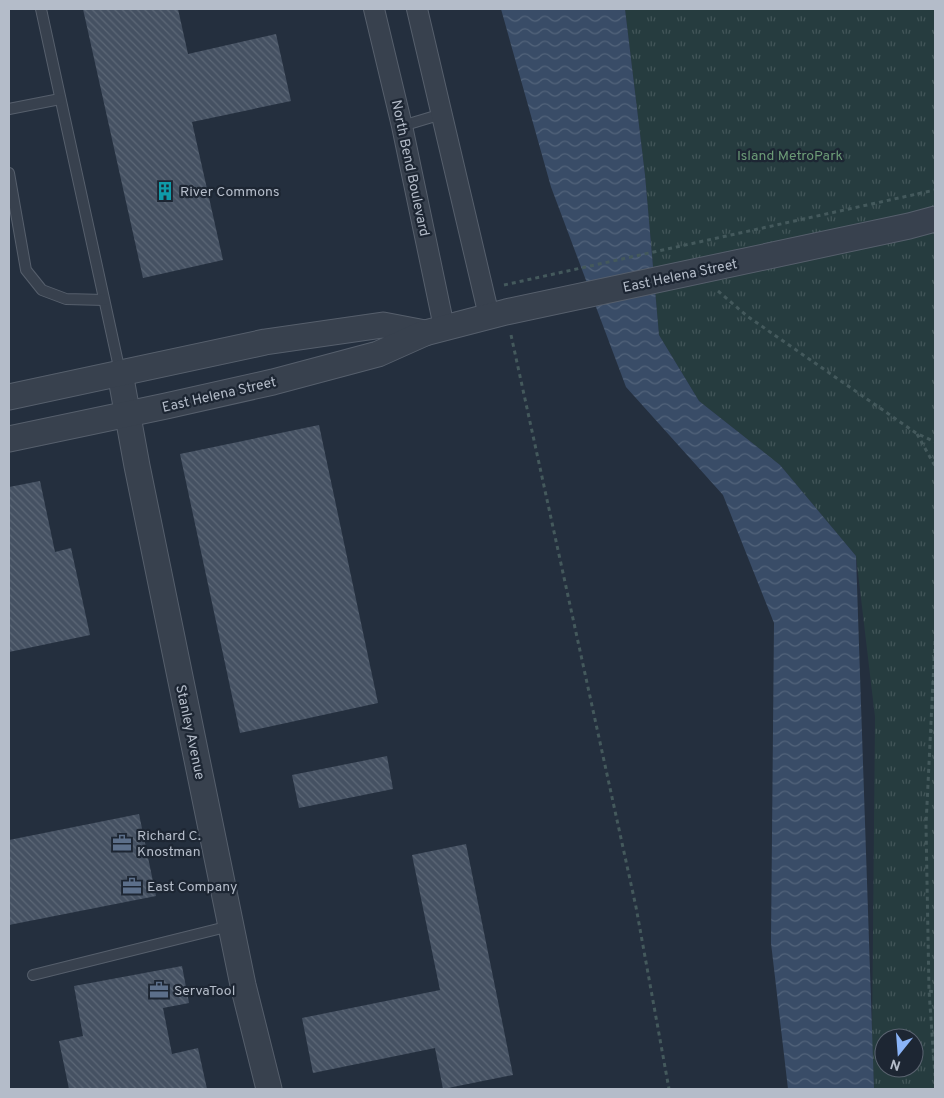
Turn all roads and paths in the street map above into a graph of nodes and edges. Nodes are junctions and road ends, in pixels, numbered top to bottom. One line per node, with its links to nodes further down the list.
1 (41, 9): 4 (lane)
2 (374, 9): 7 (street, North Bend Boulevard)
3 (417, 9): 6 (street)
4 (60, 99): 5 (lane); 13 (lane)
5 (9, 109)
6 (442, 114): 7 (lane); 14 (street)
7 (402, 126): 15 (street, North Bend Boulevard)
8 (9, 173): 13 (lane)
9 (935, 190): 12 (path)
10 (935, 219): 11 (street, East Helena Street)
11 (695, 271): 14 (street, East Helena Street); 19 (path)
12 (498, 286)
13 (104, 300): 16 (lane)
14 (505, 312): 15 (street, East Helena Street); 30 (path)
15 (435, 330): 16 (street, East Helena Street); 18 (street, East Helena Street)
16 (120, 373): 17 (street, East Helena Street); 18 (street, Stanley Avenue)
17 (9, 397)
18 (128, 414): 20 (street, East Helena Street); 24 (street, Stanley Avenue)
19 (916, 433): 21 (path); 22 (path)
20 (9, 439)
21 (935, 442)
22 (935, 466)
23 (935, 641): 26 (path)
24 (231, 926): 25 (lane); 29 (street, Stanley Avenue)
25 (33, 975)
26 (929, 991): 27 (path); 28 (path)
27 (935, 992)
28 (935, 1076)
29 (269, 1089)
30 (669, 1089)

